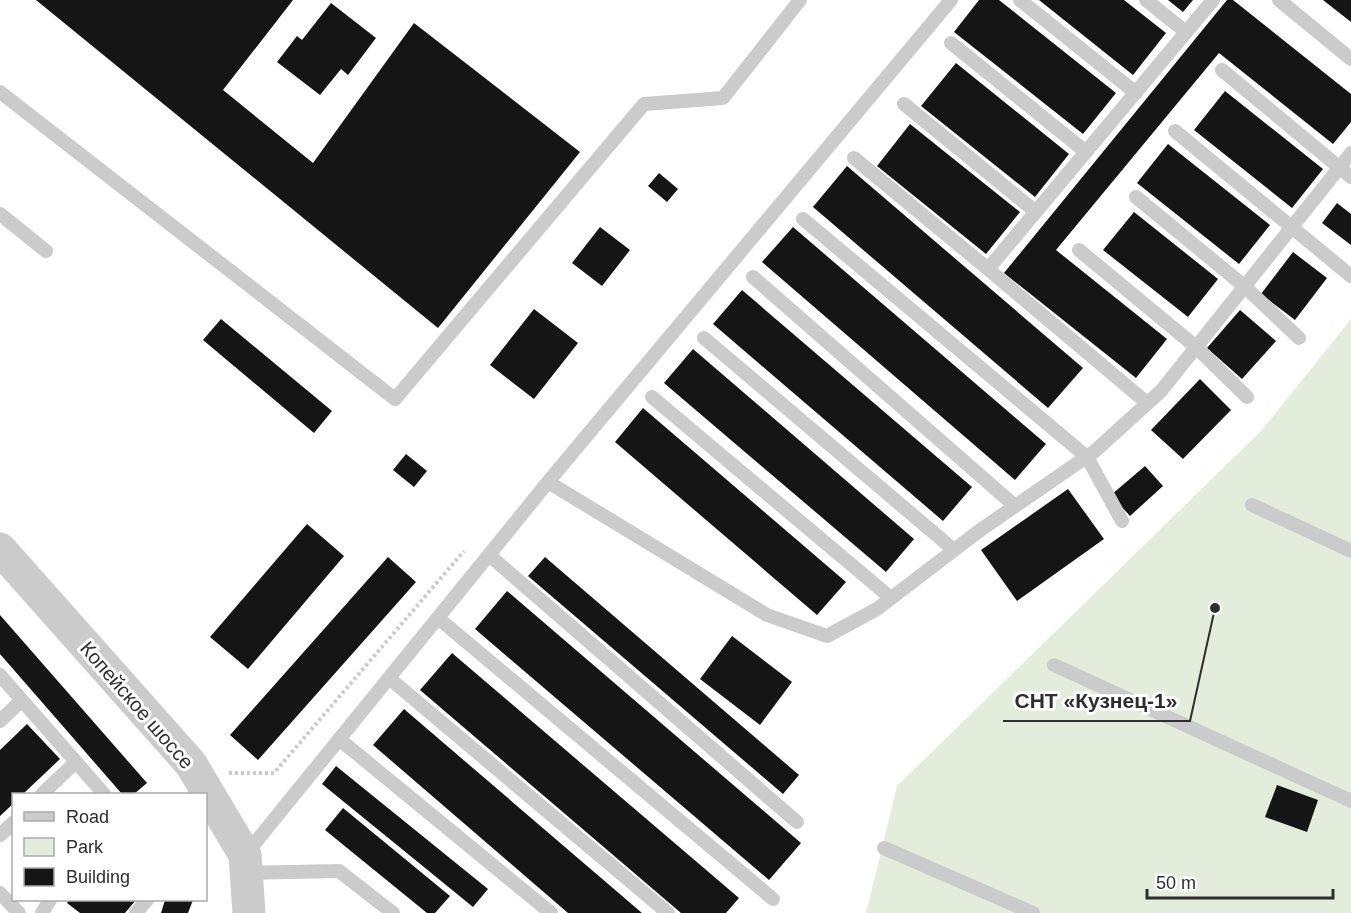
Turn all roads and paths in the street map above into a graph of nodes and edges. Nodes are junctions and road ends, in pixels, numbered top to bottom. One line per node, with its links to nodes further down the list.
1 (800, 0): 11 (lane)
2 (951, 0): 38 (lane)
3 (1020, 0): 12 (lane)
4 (1146, 0): 7 (lane)
5 (1213, 0): 7 (lane)
6 (1279, 0): 9 (lane)
7 (1186, 32): 12 (lane)
8 (951, 43): 15 (lane)
9 (1351, 59)
10 (1222, 70): 18 (lane)
11 (0, 92)
12 (1136, 93): 15 (lane)
13 (904, 104): 21 (lane)
14 (1175, 131): 24 (lane)
15 (1086, 152): 21 (lane)
16 (1351, 153): 18 (lane)
17 (854, 158): 27 (lane)
18 (1340, 167): 19 (lane); 24 (lane)
19 (1351, 177)
20 (1136, 197): 30 (lane)
21 (1036, 212): 27 (lane)
22 (0, 214): 26 (lane)
23 (803, 219): 37 (lane)
24 (1292, 227): 28 (lane); 30 (lane)
25 (1079, 250): 33 (lane)
26 (46, 251)
27 (988, 269): 36 (lane)
28 (1351, 276)
29 (753, 277): 40 (lane)
30 (1245, 286): 32 (lane); 33 (lane)
31 (705, 338): 44 (lane)
32 (1299, 338)
33 (1196, 347): 35 (lane); 36 (lane)
34 (652, 397): 47 (lane)
35 (1247, 397)
36 (1147, 404): 37 (lane)
37 (1087, 457): 40 (lane); 41 (lane)
38 (548, 482): 46 (lane); 47 (lane)
39 (1252, 505): 45 (lane)
40 (1015, 506): 44 (lane)
41 (1122, 521)
42 (467, 547): 56 (path)
43 (0, 549): 56 (street, Копейское шоссе)
44 (954, 550): 47 (lane)
45 (1351, 551)
46 (489, 555): 48 (lane); 60 (lane)
47 (891, 598)
48 (438, 618): 51 (lane); 66 (lane)
49 (1054, 665): 59 (lane)
50 (0, 675): 52 (lane)
51 (389, 678): 54 (lane); 73 (lane)
52 (22, 700): 53 (lane); 55 (lane)
53 (0, 721)
54 (339, 739): 64 (lane); 72 (lane)
55 (76, 762): 57 (lane); 58 (lane)
56 (196, 772): 64 (street, Копейское шоссе)
57 (44, 793)
58 (102, 793)
59 (1351, 801)
60 (797, 822)
61 (12, 824): 62 (lane)
62 (0, 835)
63 (884, 848): 74 (lane)
64 (246, 864): 70 (street, Копейское шоссе); 71 (lane)
65 (0, 892): 68 (lane)
66 (772, 899)
67 (146, 901): 69 (lane)
68 (19, 913)
69 (136, 913)
70 (249, 913)
71 (393, 913)
72 (551, 913)
73 (668, 913)
74 (1033, 913)

